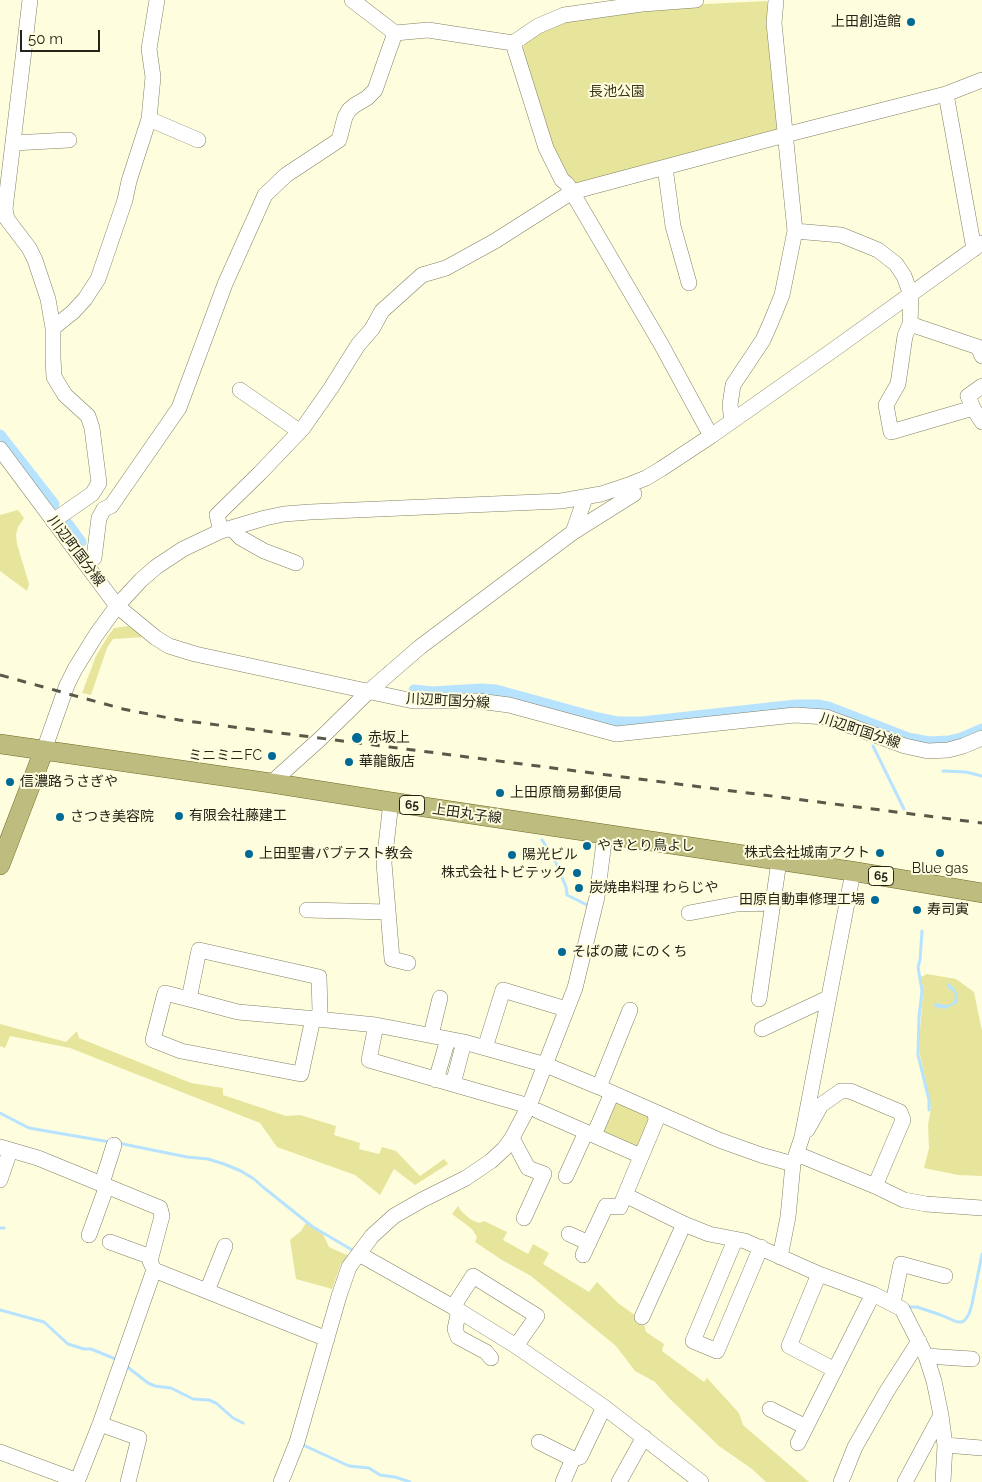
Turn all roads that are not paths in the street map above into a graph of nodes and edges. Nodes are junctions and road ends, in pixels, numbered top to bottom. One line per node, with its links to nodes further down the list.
1 (30, 0): 14 (street)
2 (156, 0): 10 (street)
3 (352, 0): 6 (street)
4 (696, 0): 7 (street)
5 (776, 0): 11 (street)
6 (395, 33): 7 (street); 36 (street)
7 (513, 43): 16 (street)
8 (982, 80): 9 (street)
9 (946, 94): 11 (street); 19 (street)
10 (149, 119): 13 (street); 23 (street)
11 (785, 135): 15 (street); 18 (street)
12 (69, 140): 14 (street)
13 (198, 140)
14 (13, 143): 17 (street)
15 (665, 167): 16 (street); 20 (street)
16 (572, 192): 30 (street); 31 (street)
17 (3, 208): 23 (street)
18 (795, 231): 21 (street); 28 (street)
19 (978, 246): 21 (street)
20 (689, 283)
21 (911, 295): 22 (street); 28 (street)
22 (910, 324): 24 (street); 27 (street)
23 (53, 328): 33 (street)
24 (982, 356)
25 (982, 386): 27 (street)
26 (240, 390): 30 (street)
27 (973, 408): 29 (street)
28 (732, 421): 31 (street)
29 (982, 422)
30 (299, 431): 38 (street)
31 (711, 436): 35 (street)
32 (0, 449): 37 (street, 川辺町国分線)
33 (92, 494): 36 (street); 37 (street)
34 (634, 494): 39 (street)
35 (585, 498): 38 (street); 39 (street)
36 (104, 509): 40 (street)
37 (53, 521): 42 (street, 川辺町国分線)
38 (226, 529): 41 (street); 42 (street)
39 (572, 533): 43 (street)
40 (94, 558)
41 (296, 563)
42 (117, 606): 43 (street, 川辺町国分線); 46 (street)
43 (368, 692): 44 (street, 川辺町国分線); 47 (street)
44 (982, 738)
45 (0, 744): 46 (main road, 上田丸子線)
46 (44, 750): 47 (main road, 上田丸子線 / 65); 51 (main road)
47 (271, 782): 48 (main road, 上田丸子線 / 65)
48 (391, 802): 49 (main road, 上田丸子線 / 65); 56 (street)
49 (605, 834): 50 (main road, 上田丸子線 / 65); 63 (street)
50 (779, 861): 52 (main road, 上田丸子線 / 65); 54 (street)
51 (0, 865)
52 (853, 872): 53 (main road, 上田丸子線 / 65); 60 (street)
53 (982, 893)
54 (773, 903): 57 (street); 62 (street)
55 (307, 910): 56 (street)
56 (387, 912): 58 (street)
57 (689, 914)
58 (408, 962)
59 (440, 998): 68 (street)
60 (828, 998): 67 (street); 79 (street)
61 (189, 999): 65 (street); 65 (street); 65 (street)
62 (759, 999)
63 (566, 1009): 71 (street); 72 (street)
64 (630, 1010): 75 (street)
65 (317, 1019): 66 (street)
66 (376, 1025): 68 (street); 73 (street)
67 (762, 1029)
68 (430, 1035): 69 (street)
69 (448, 1039): 70 (street); 73 (street)
70 (464, 1042): 71 (street); 74 (street)
71 (485, 1048): 72 (street)
72 (546, 1065): 75 (street); 76 (street)
73 (436, 1080): 74 (street)
74 (453, 1084): 76 (street)
75 (606, 1090): 77 (street); 78 (street)
76 (534, 1108): 78 (street); 80 (street)
77 (655, 1112): 83 (street); 84 (street)
78 (590, 1134): 83 (street); 85 (street)
79 (802, 1137): 84 (street); 88 (street)
80 (512, 1138): 91 (street); 99 (street)
81 (114, 1145): 87 (street)
82 (5, 1149): 86 (street); 87 (street)
83 (641, 1156): 89 (street)
84 (795, 1159): 88 (street); 100 (street)
85 (566, 1176)
86 (0, 1180)
87 (104, 1186): 94 (street); 101 (street)
88 (875, 1186): 90 (street)
89 (625, 1196): 92 (street); 93 (street)
90 (982, 1208)
91 (524, 1218)
92 (684, 1224): 95 (street); 108 (street)
93 (569, 1234)
94 (89, 1235)
95 (735, 1240): 98 (street); 98 (street)
96 (110, 1242): 101 (street)
97 (225, 1246): 104 (street)
98 (760, 1247): 100 (street)
99 (359, 1254): 107 (street); 109 (street)
100 (780, 1257): 102 (street)
101 (152, 1263): 104 (street); 119 (street)
102 (819, 1274): 105 (street); 115 (street)
103 (945, 1276): 106 (street)
104 (207, 1291): 109 (street)
105 (873, 1294): 106 (street); 115 (street)
106 (893, 1304): 110 (street)
107 (456, 1308): 111 (street); 111 (street); 113 (street)
108 (642, 1317)
109 (327, 1339): 130 (street)
110 (919, 1341): 112 (street); 134 (street)
111 (516, 1346): 116 (street)
112 (926, 1356): 114 (street); 118 (street)
113 (491, 1358)
114 (972, 1358)
115 (834, 1370): 120 (street)
116 (604, 1406): 121 (street); 127 (street)
117 (770, 1409): 120 (street)
118 (941, 1415): 124 (street); 135 (street)
119 (100, 1424): 128 (street); 129 (street)
120 (806, 1427): 123 (street)
121 (644, 1437): 132 (street); 133 (street)
122 (539, 1442): 127 (street)
123 (798, 1443)
124 (945, 1445): 125 (street); 136 (street)
125 (982, 1448)
126 (0, 1452): 128 (street)
127 (573, 1459): 131 (street)
128 (77, 1482)
129 (128, 1482)
130 (282, 1482)
131 (563, 1482)
132 (619, 1482)
133 (701, 1482)
134 (841, 1482)
135 (905, 1482)
136 (943, 1482)

